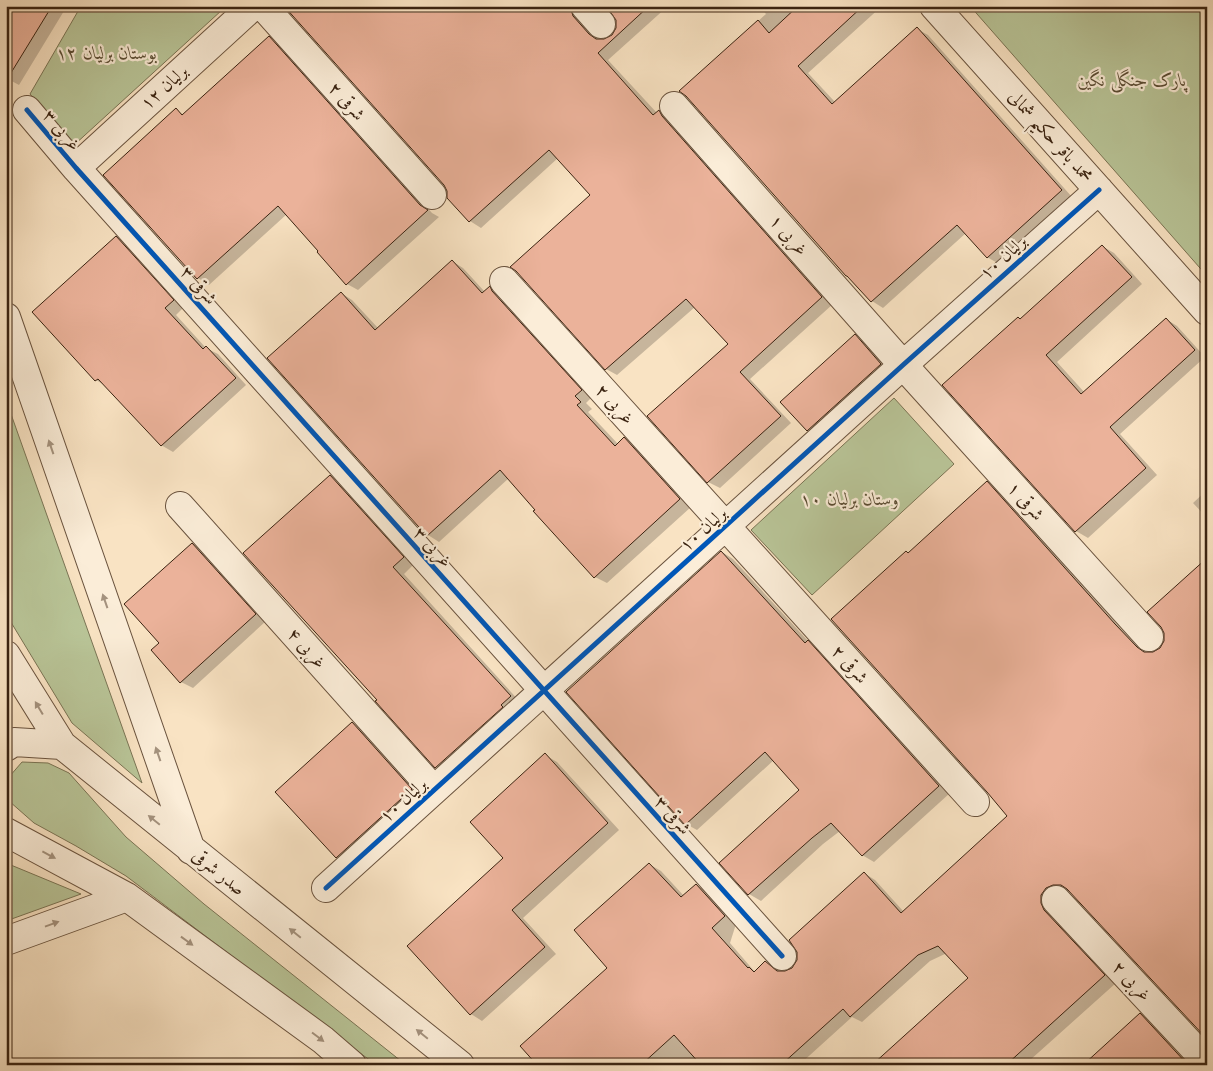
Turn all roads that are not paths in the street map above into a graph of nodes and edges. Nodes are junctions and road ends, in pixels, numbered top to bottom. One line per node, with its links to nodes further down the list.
1 (253, 6): 6 (street, برلیان ۱۲)
2 (262, 6): 8 (street, ۲ شرقی)
3 (934, 6): 7 (street, محمد باقر حکیم شمالی)
4 (674, 106): 12 (street, ۱ غربی)
5 (28, 110): 6 (street, ۳ غربی)
6 (76, 168): 13 (street, ۳ شرقی)
7 (1099, 190): 10 (street, محمد باقر حکیم شمالی); 12 (street, برلیان ۱۰)
8 (432, 195)
9 (504, 281): 15 (street, ۲ غربی)
10 (1207, 311)
11 (6, 317): 24 (street, one-way to 11)
12 (903, 365): 15 (street, برلیان ۱۰); 16 (street, ۱ شرقی)
13 (302, 421): 18 (street, ۳ غربی)
14 (180, 506): 21 (street, ۴ غربی)
15 (726, 527): 18 (street, برلیان ۱۰); 22 (street, ۲ شرقی)
16 (1149, 636)
17 (6, 654): 19 (street, صدر شرقی, one-way to 17)
18 (543, 691): 21 (street, برلیان ۱۰); 29 (street, ۳ شرقی)
19 (62, 745): 20 (street); 24 (street, صدر شرقی, one-way to 19)
20 (6, 747)
21 (434, 790): 25 (street, برلیان ۱۰)
22 (975, 802)
23 (6, 832): 26 (street, one-way to 26)
24 (191, 850): 32 (street, صدر شرقی, one-way to 24)
25 (326, 888)
26 (127, 897): 28 (street, one-way to 26); 31 (street, one-way to 31)
27 (1056, 900): 30 (street, ۲ غربی)
28 (6, 941)
29 (782, 956)
30 (1207, 1062)
31 (352, 1065)
32 (460, 1065)

